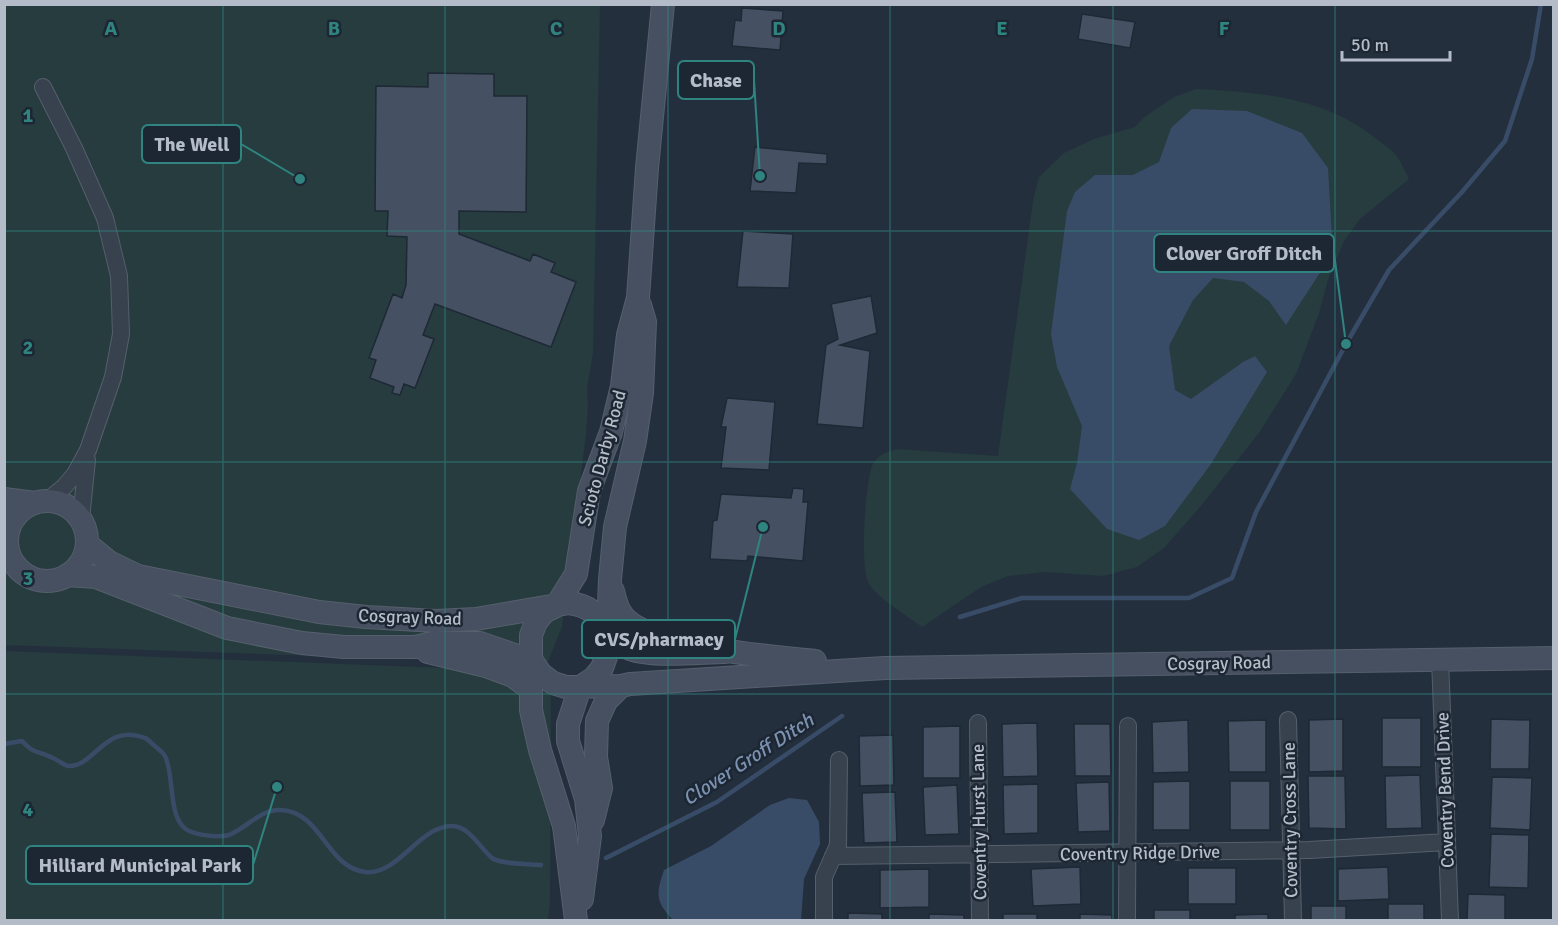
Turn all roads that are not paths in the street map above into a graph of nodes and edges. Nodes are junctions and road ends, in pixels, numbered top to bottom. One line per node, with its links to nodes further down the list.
1 (663, 4): 3 (main road, Scioto Darby Road)
2 (43, 87): 4 (street)
3 (638, 298): 11 (main road, Scioto Darby Road); 12 (main road, Scioto Darby Road)
4 (88, 450): 6 (street); 7 (street)
5 (4, 499): 6 (main road)
6 (41, 501): 7 (main road); 8 (main road, Cosgray Road)
7 (81, 519): 9 (main road)
8 (6, 536): 10 (main road, Cosgray Road)
9 (87, 544): 10 (main road); 12 (main road, Cosgray Road)
10 (67, 575): 14 (main road, Cosgray Road)
11 (610, 579): 13 (main road, Scioto Darby Road); 15 (main road, Cosgray Road)
12 (556, 606): 13 (main road, Cosgray Road); 18 (main road, Scioto Darby Road)
13 (608, 632): 15 (main road, Cosgray Road); 21 (main road, Scioto Darby Road)
14 (415, 647): 18 (main road, Cosgray Road); 22 (main road, Cosgray Road)
15 (725, 652): 19 (main road, Cosgray Road)
16 (1554, 658): 17 (main road, Cosgray Road)
17 (1440, 659): 19 (main road, Cosgray Road); 28 (street, Coventry Bend Drive)
18 (532, 661): 21 (main road, Cosgray Road); 22 (main road, Scioto Darby Road)
19 (885, 668): 20 (main road, Cosgray Road)
20 (621, 686): 21 (main road, Cosgray Road); 27 (main road, Scioto Darby Road)
21 (580, 687): 27 (main road, Scioto Darby Road)
22 (530, 688): 33 (main road, Scioto Darby Road)
23 (1288, 720): 29 (street, Coventry Cross Lane)
24 (978, 723): 32 (street, Coventry Hurst Lane)
25 (1128, 726): 30 (street)
26 (839, 760): 31 (street)
27 (590, 836): 33 (main road, Scioto Darby Road)
28 (1447, 842): 29 (street, Coventry Ridge Drive); 38 (street, Coventry Bend Drive)
29 (1291, 851): 30 (street, Coventry Ridge Drive); 37 (street, Coventry Cross Lane)
30 (1127, 854): 32 (street, Coventry Ridge Drive); 36 (street)
31 (833, 856): 32 (street, Coventry Ridge Drive); 34 (street)
32 (980, 856): 35 (street, Coventry Hurst Lane)
33 (578, 921)
34 (824, 921)
35 (980, 921)
36 (1127, 921)
37 (1293, 921)
38 (1450, 921)

